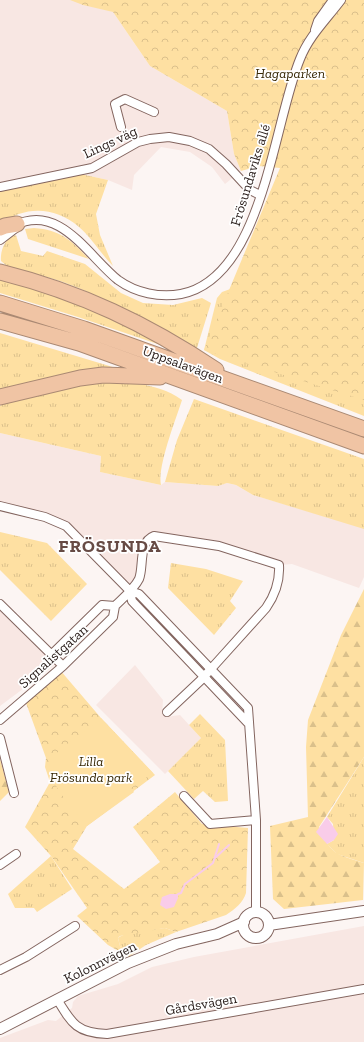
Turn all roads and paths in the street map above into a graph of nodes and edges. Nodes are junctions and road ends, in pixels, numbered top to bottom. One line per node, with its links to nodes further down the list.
1 (334, 0): 3 (street, Frösundaviks allé)
2 (341, 0): 3 (street, Frösundaviks allé)
3 (316, 30): 7 (street, Frösundaviks allé)
4 (154, 112): 5 (street)
5 (121, 127)
6 (0, 186): 7 (street, Lings väg)
7 (260, 195): 8 (street, Frösundaviks allé)
8 (23, 223): 9 (highway); 10 (street); 11 (street)
9 (0, 228)
10 (0, 235)
11 (0, 240)
12 (0, 268): 13 (highway)
13 (7, 273): 17 (highway)
14 (0, 303): 17 (highway, Uppsalavägen)
15 (0, 321): 16 (highway, Uppsalavägen)
16 (177, 379): 18 (highway); 20 (highway, Uppsalavägen)
17 (237, 384): 19 (highway, Uppsalavägen)
18 (0, 397)
19 (364, 429)
20 (364, 446)
21 (0, 506): 22 (street)
22 (130, 590): 24 (street, Signalistgatan); 27 (street); 27 (street, Signalistgatan); 28 (street)
23 (0, 604): 25 (street)
24 (115, 606): 25 (street, Signalistgatan); 26 (street, Signalistgatan)
25 (52, 654): 26 (street)
26 (63, 666): 30 (street, Signalistgatan)
27 (211, 669): 28 (street); 31 (street)
28 (204, 676): 29 (street); 31 (street)
29 (167, 712)
30 (0, 720)
31 (248, 723): 35 (street)
32 (0, 738): 33 (street)
33 (14, 793)
34 (184, 796): 35 (street)
35 (256, 820): 39 (street)
36 (16, 854): 37 (street)
37 (0, 866)
38 (364, 911): 41 (street)
39 (256, 912): 40 (street); 41 (street)
40 (244, 922): 43 (street, Kolonnvägen); 44 (street)
41 (269, 925): 44 (street)
42 (75, 926): 45 (street)
43 (217, 934): 44 (street, Kolonnvägen); 47 (street, Kolonnvägen)
44 (246, 934)
45 (0, 970)
46 (364, 989): 47 (street, Gårdsvägen)
47 (57, 999): 48 (street, Kolonnvägen)
48 (0, 1029)

